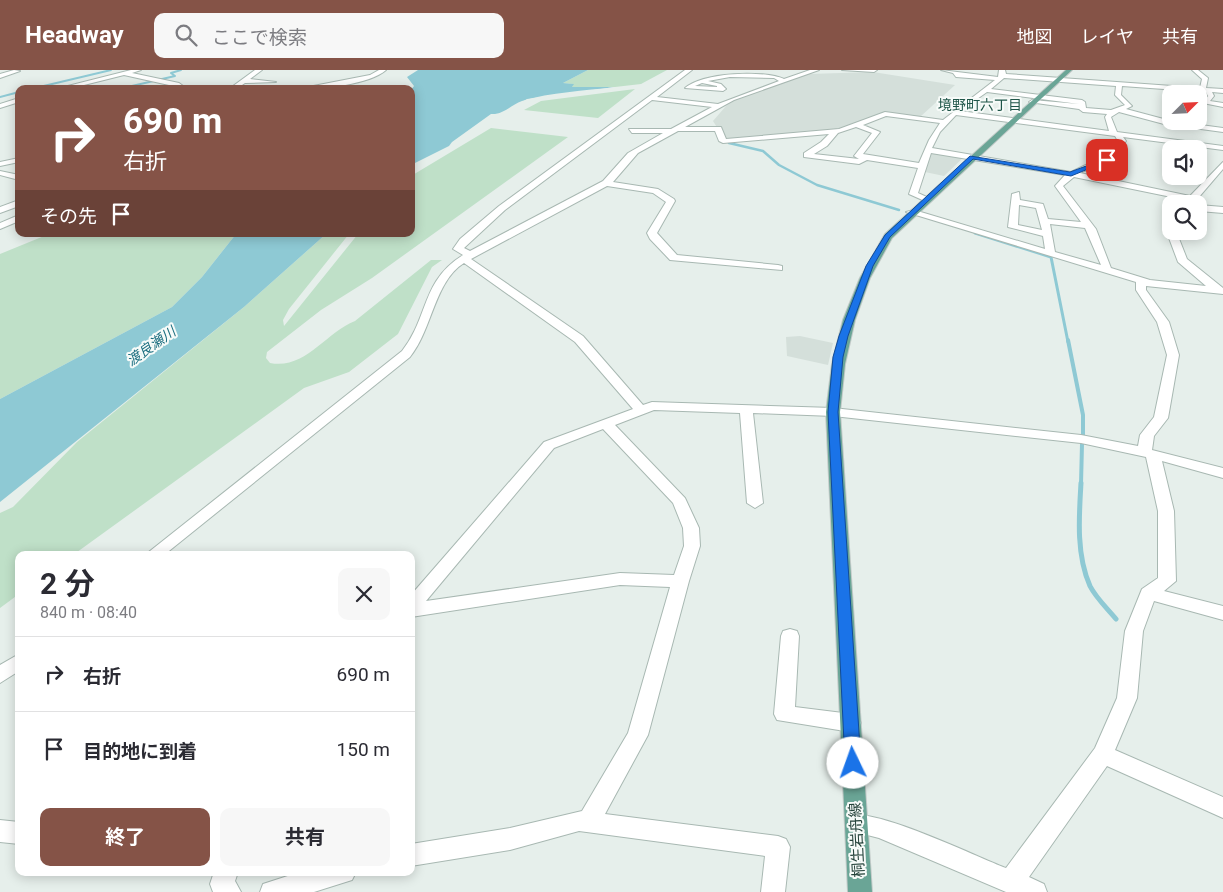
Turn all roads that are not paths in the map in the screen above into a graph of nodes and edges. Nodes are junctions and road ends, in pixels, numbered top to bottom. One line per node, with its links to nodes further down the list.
1 (115, 70): 12 (street)
2 (138, 70): 12 (street)
3 (259, 70): 17 (street)
4 (383, 70): 26 (street)
5 (689, 70): 18 (street)
6 (816, 70): 16 (street)
7 (845, 70): 8 (street)
8 (874, 70)
9 (944, 70): 13 (street)
10 (1195, 70): 27 (street)
11 (17, 71): 15 (street)
12 (124, 73): 23 (street); 24 (street)
13 (1002, 75): 14 (street); 30 (street)
14 (1064, 75): 22 (street); 33 (main road, 桐生岩舟線)
15 (0, 76)
16 (783, 80): 19 (street); 37 (street)
17 (242, 81): 20 (street); 25 (street)
18 (671, 81): 21 (street); 32 (street)
19 (701, 81): 21 (street); 21 (street)
20 (273, 82)
21 (693, 84)
22 (1119, 84): 28 (street); 39 (street)
23 (75, 85)
24 (178, 85)
25 (237, 85)
26 (313, 85)
27 (1205, 85)
28 (1162, 87)
29 (1208, 90): 31 (street)
30 (989, 91): 33 (street); 41 (street)
31 (1223, 91)
32 (649, 98): 37 (street); 80 (street)
33 (1035, 99): 39 (street); 42 (main road, 桐生岩舟線)
34 (15, 101): 36 (street)
35 (1208, 103): 38 (street)
36 (0, 106)
37 (721, 106): 45 (street)
38 (1223, 106): 40 (street)
39 (1116, 111): 49 (street); 50 (street)
40 (1208, 112)
41 (956, 113): 42 (street); 43 (street)
42 (1012, 120): 50 (street); 55 (main road, 桐生岩舟線)
43 (944, 122): 44 (street); 54 (street)
44 (856, 125): 48 (street); 56 (street)
45 (676, 130): 47 (street); 51 (street); 64 (street)
46 (1223, 130): 49 (street)
47 (632, 131)
48 (835, 132): 51 (street); 56 (street)
49 (1196, 132): 50 (street); 53 (street)
50 (1115, 134): 62 (street)
51 (752, 139): 52 (street)
52 (791, 141)
53 (1223, 148)
54 (928, 150): 55 (street); 60 (street)
55 (972, 157): 62 (street); 67 (main road, 桐生岩舟線)
56 (864, 159): 60 (street)
57 (15, 161): 58 (street)
58 (0, 164)
59 (1223, 164): 66 (street)
60 (923, 166): 67 (street)
61 (0, 173): 63 (street)
62 (1071, 174): 65 (street); 75 (street)
63 (15, 177)
64 (606, 183): 80 (street); 81 (street)
65 (1164, 195)
66 (1195, 195)
67 (927, 199): 72 (main road, 桐生岩舟線)
68 (15, 204): 70 (street)
69 (1207, 209): 71 (street)
70 (0, 210)
71 (1223, 210)
72 (911, 212): 79 (street); 88 (main road, 桐生岩舟線)
73 (15, 220): 76 (street)
74 (1044, 221): 75 (street); 77 (street); 77 (street)
75 (1088, 225): 82 (street)
76 (0, 226)
77 (1048, 234): 79 (street)
78 (1175, 240): 84 (street)
79 (1050, 252): 82 (street)
80 (467, 257): 86 (street); 93 (street)
81 (778, 268)
82 (1105, 270): 83 (street)
83 (1141, 281): 84 (street); 90 (street)
84 (1217, 291): 85 (street)
85 (1223, 302)
86 (640, 409): 87 (street); 89 (street)
87 (746, 409): 88 (street); 92 (street)
88 (833, 412): 90 (street); 102 (main road, 桐生岩舟線)
89 (607, 425): 94 (street); 96 (street)
90 (1148, 453): 91 (street); 95 (street)
91 (1223, 473)
92 (755, 503)
93 (157, 551)
94 (680, 581): 97 (street); 105 (street)
95 (1148, 593): 98 (street); 103 (street)
96 (415, 604)
97 (415, 608)
98 (1223, 612)
99 (790, 636): 102 (street)
100 (15, 664): 101 (street)
101 (0, 676)
102 (851, 723): 106 (main road, 桐生岩舟線)
103 (1103, 754): 104 (street); 112 (street)
104 (1223, 808)
105 (588, 822): 109 (street); 115 (street)
106 (856, 823): 112 (street); 116 (main road, 桐生岩舟線)
107 (0, 831): 108 (street)
108 (15, 833)
109 (415, 853)
110 (225, 876): 113 (street)
111 (330, 876): 114 (street)
112 (1011, 882): 117 (street)
113 (229, 892)
114 (272, 892)
115 (773, 892)
116 (860, 892)
117 (1036, 892)

